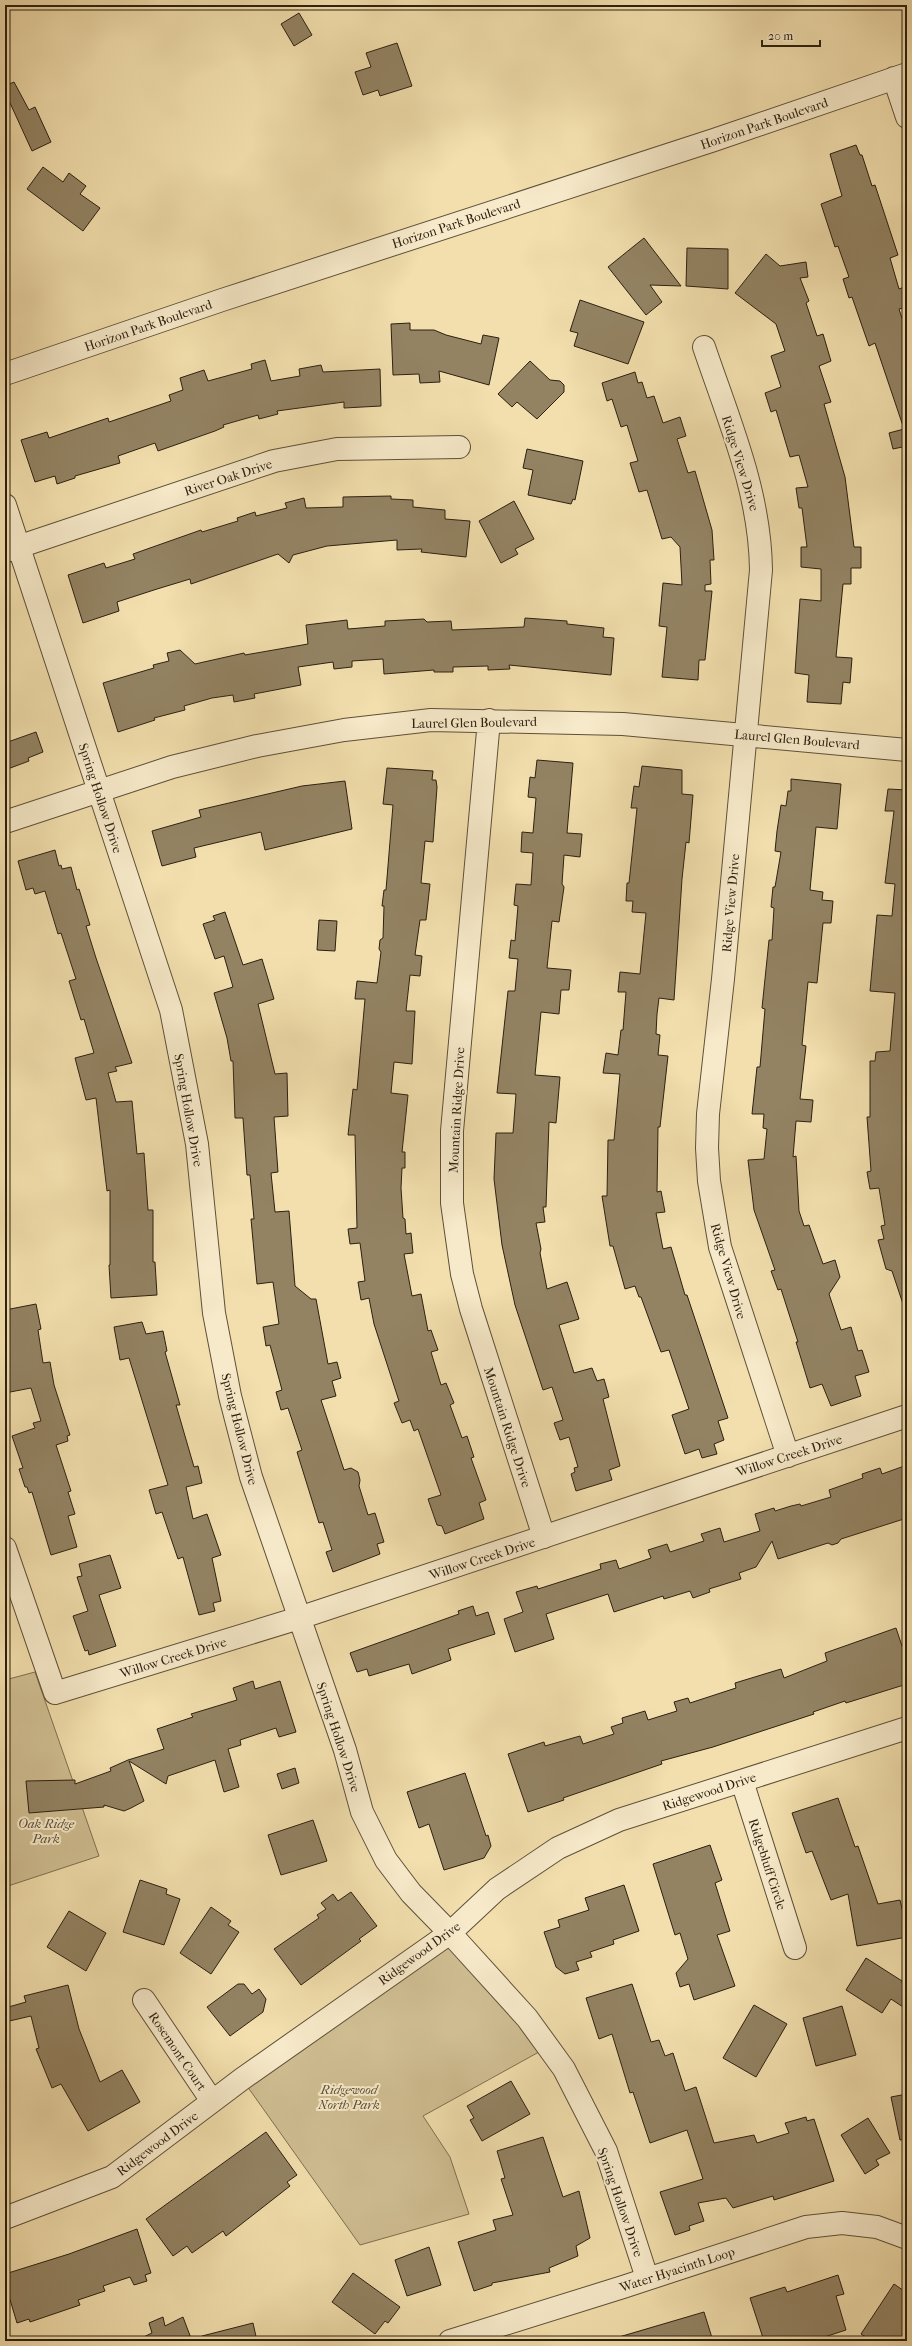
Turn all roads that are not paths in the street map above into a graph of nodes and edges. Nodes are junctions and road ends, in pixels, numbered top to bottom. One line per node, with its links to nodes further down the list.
1 (901, 76): 2 (street); 4 (street, Horizon Park Boulevard)
2 (907, 117)
3 (704, 347): 9 (street, Ridge View Drive)
4 (5, 374)
5 (459, 447): 7 (street, River Oak Drive)
6 (5, 504): 7 (street, Spring Hollow Drive)
7 (12, 549): 11 (street, Spring Hollow Drive)
8 (489, 720): 9 (street, Laurel Glen Boulevard); 11 (street, Laurel Glen Boulevard); 15 (street, Mountain Ridge Drive)
9 (745, 734): 10 (street, Laurel Glen Boulevard); 14 (street, Ridge View Drive)
10 (907, 750)
11 (98, 791): 12 (street, Laurel Glen Boulevard); 17 (street, Spring Hollow Drive)
12 (5, 822)
13 (907, 1416): 14 (street, Willow Creek Drive)
14 (788, 1456): 15 (street, Willow Creek Drive)
15 (544, 1537): 17 (street, Willow Creek Drive)
16 (5, 1548): 17 (street, Willow Creek Drive)
17 (299, 1618): 20 (street, Spring Hollow Drive)
18 (907, 1728): 19 (street, Ridgewood Drive)
19 (742, 1781): 20 (street, Ridgewood Drive); 21 (street, Ridgebluff Circle)
20 (450, 1933): 23 (street, Ridgewood Drive); 26 (street, Spring Hollow Drive)
21 (795, 1948)
22 (144, 2000): 23 (street, Rosemont Court)
23 (212, 2101): 24 (street, Ridgewood Drive)
24 (5, 2218)
25 (907, 2238): 26 (street, Water Hyacinth Loop)
26 (647, 2278): 27 (street, Water Hyacinth Loop)
27 (450, 2341)

